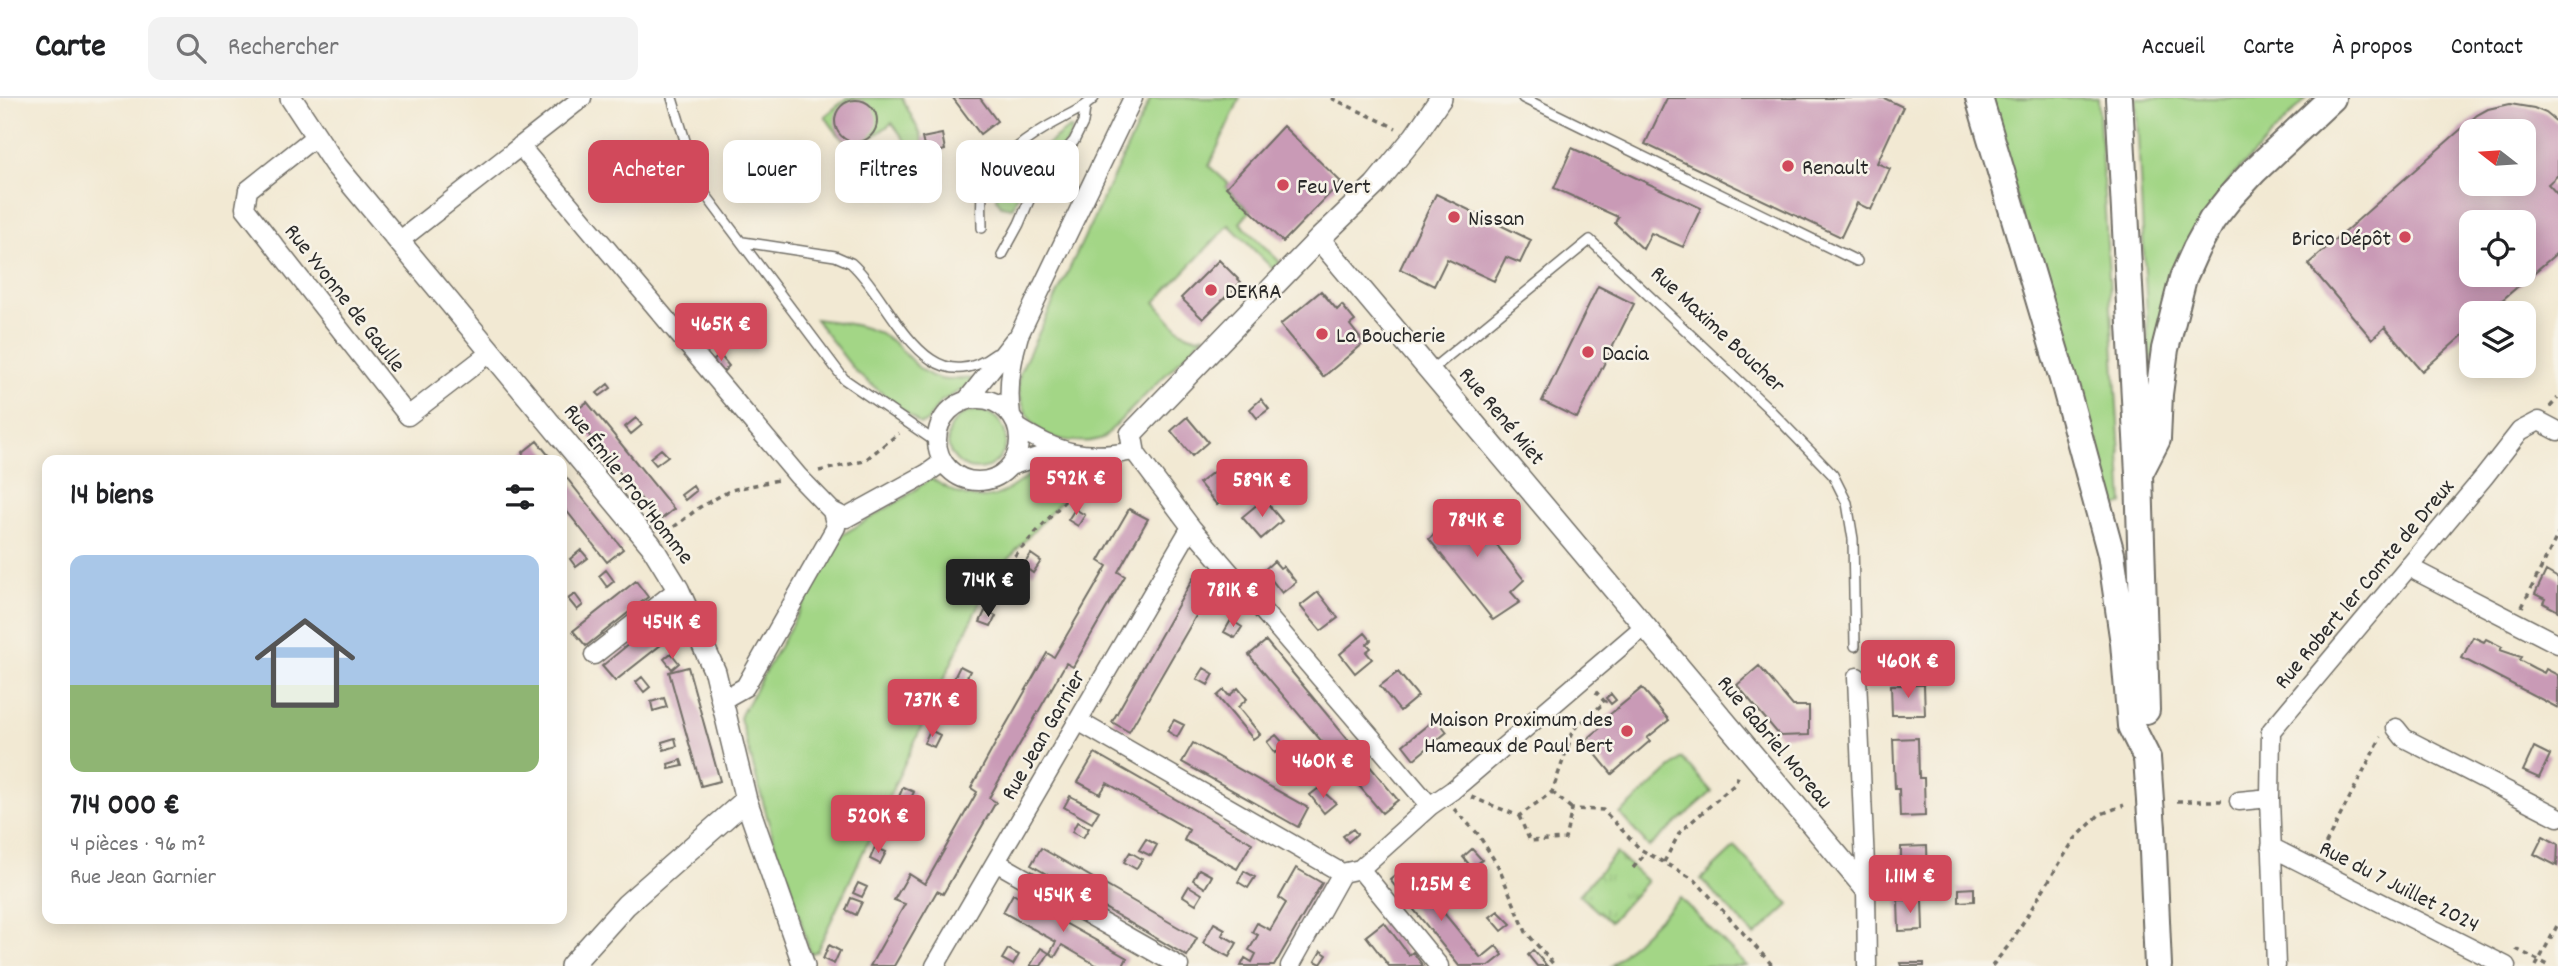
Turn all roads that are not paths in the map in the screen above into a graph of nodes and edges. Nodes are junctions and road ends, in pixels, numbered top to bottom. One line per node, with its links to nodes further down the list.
1 (291, 98): 13 (street, Rue Émile Prod'Homme)
2 (582, 98): 14 (street)
3 (672, 98): 19 (lane)
4 (1094, 98): 12 (lane)
5 (1133, 98): 22 (street)
6 (1441, 98): 17 (street)
7 (1523, 98): 21 (lane)
8 (1979, 98): 46 (main road)
9 (2119, 98): 33 (main road)
10 (2317, 98): 15 (main road)
11 (2332, 98): 15 (main road)
12 (1085, 108): 16 (lane); 20 (lane)
13 (316, 136): 18 (street, Rue Émile Prod'Homme); 23 (street, Rue Yvonne de Gaulle)
14 (520, 146): 18 (street); 34 (street)
15 (2278, 148): 33 (main road)
16 (982, 228)
17 (1319, 239): 24 (street, Rue René Miet); 30 (street)
18 (399, 241): 23 (street, Rue Émile Prod'Homme)
19 (743, 242): 22 (lane); 28 (lane)
20 (1002, 255)
21 (1857, 261)
22 (1019, 335): 25 (street); 26 (street)
23 (491, 352): 37 (street, Rue Émile Prod'Homme)
24 (1432, 370): 38 (street, Rue René Miet); 40 (lane, Rue Maxime Boucher)
25 (966, 401): 26 (street); 28 (street)
26 (1014, 421): 29 (street); 32 (street)
27 (2558, 431): 36 (street, Rue Robert 1er Comte de Dreux)
28 (936, 442): 31 (street)
29 (1059, 450): 30 (street); 32 (street)
30 (1134, 451): 35 (street)
31 (943, 462): 32 (street); 34 (street)
32 (1010, 466)
33 (2139, 474): 46 (main road)
34 (832, 511): 43 (street)
35 (1191, 527): 44 (street, Rue Jean Garnier); 47 (street)
36 (2410, 565): 39 (street); 48 (street, Rue Robert 1er Comte de Dreux)
37 (678, 589): 41 (street); 43 (street, Rue Émile Prod'Homme)
38 (1646, 625): 47 (street); 56 (street, Rue Gabriel Moreau)
39 (2558, 644)
40 (1855, 646)
41 (594, 655)
42 (1857, 677): 56 (street)
43 (722, 700): 49 (street, Rue Émile Prod'Homme)
44 (1078, 721): 53 (street, Rue Jean Garnier); 55 (street)
45 (2389, 731): 51 (street)
46 (2147, 758): 64 (main road, bridge)
47 (1442, 798): 54 (street)
48 (2270, 798): 50 (street); 52 (street, Rue Robert 1er Comte de Dreux)
49 (746, 800): 58 (street); 59 (street, Rue Émile Prod'Homme)
50 (2239, 801)
51 (2558, 817)
52 (2271, 847): 65 (street, Rue Robert 1er Comte de Dreux); 66 (street, Rue du 7 Juillet 2024)
53 (996, 862): 60 (street, Rue Jean Garnier); 61 (street)
54 (1360, 869): 55 (street); 62 (street)
55 (1342, 873): 57 (street)
56 (1866, 890): 63 (street)
57 (1296, 963)
58 (571, 966)
59 (804, 966)
60 (935, 966)
61 (1179, 966)
62 (1439, 966)
63 (1867, 966)
64 (2158, 966)
65 (2276, 966)
66 (2507, 966)

